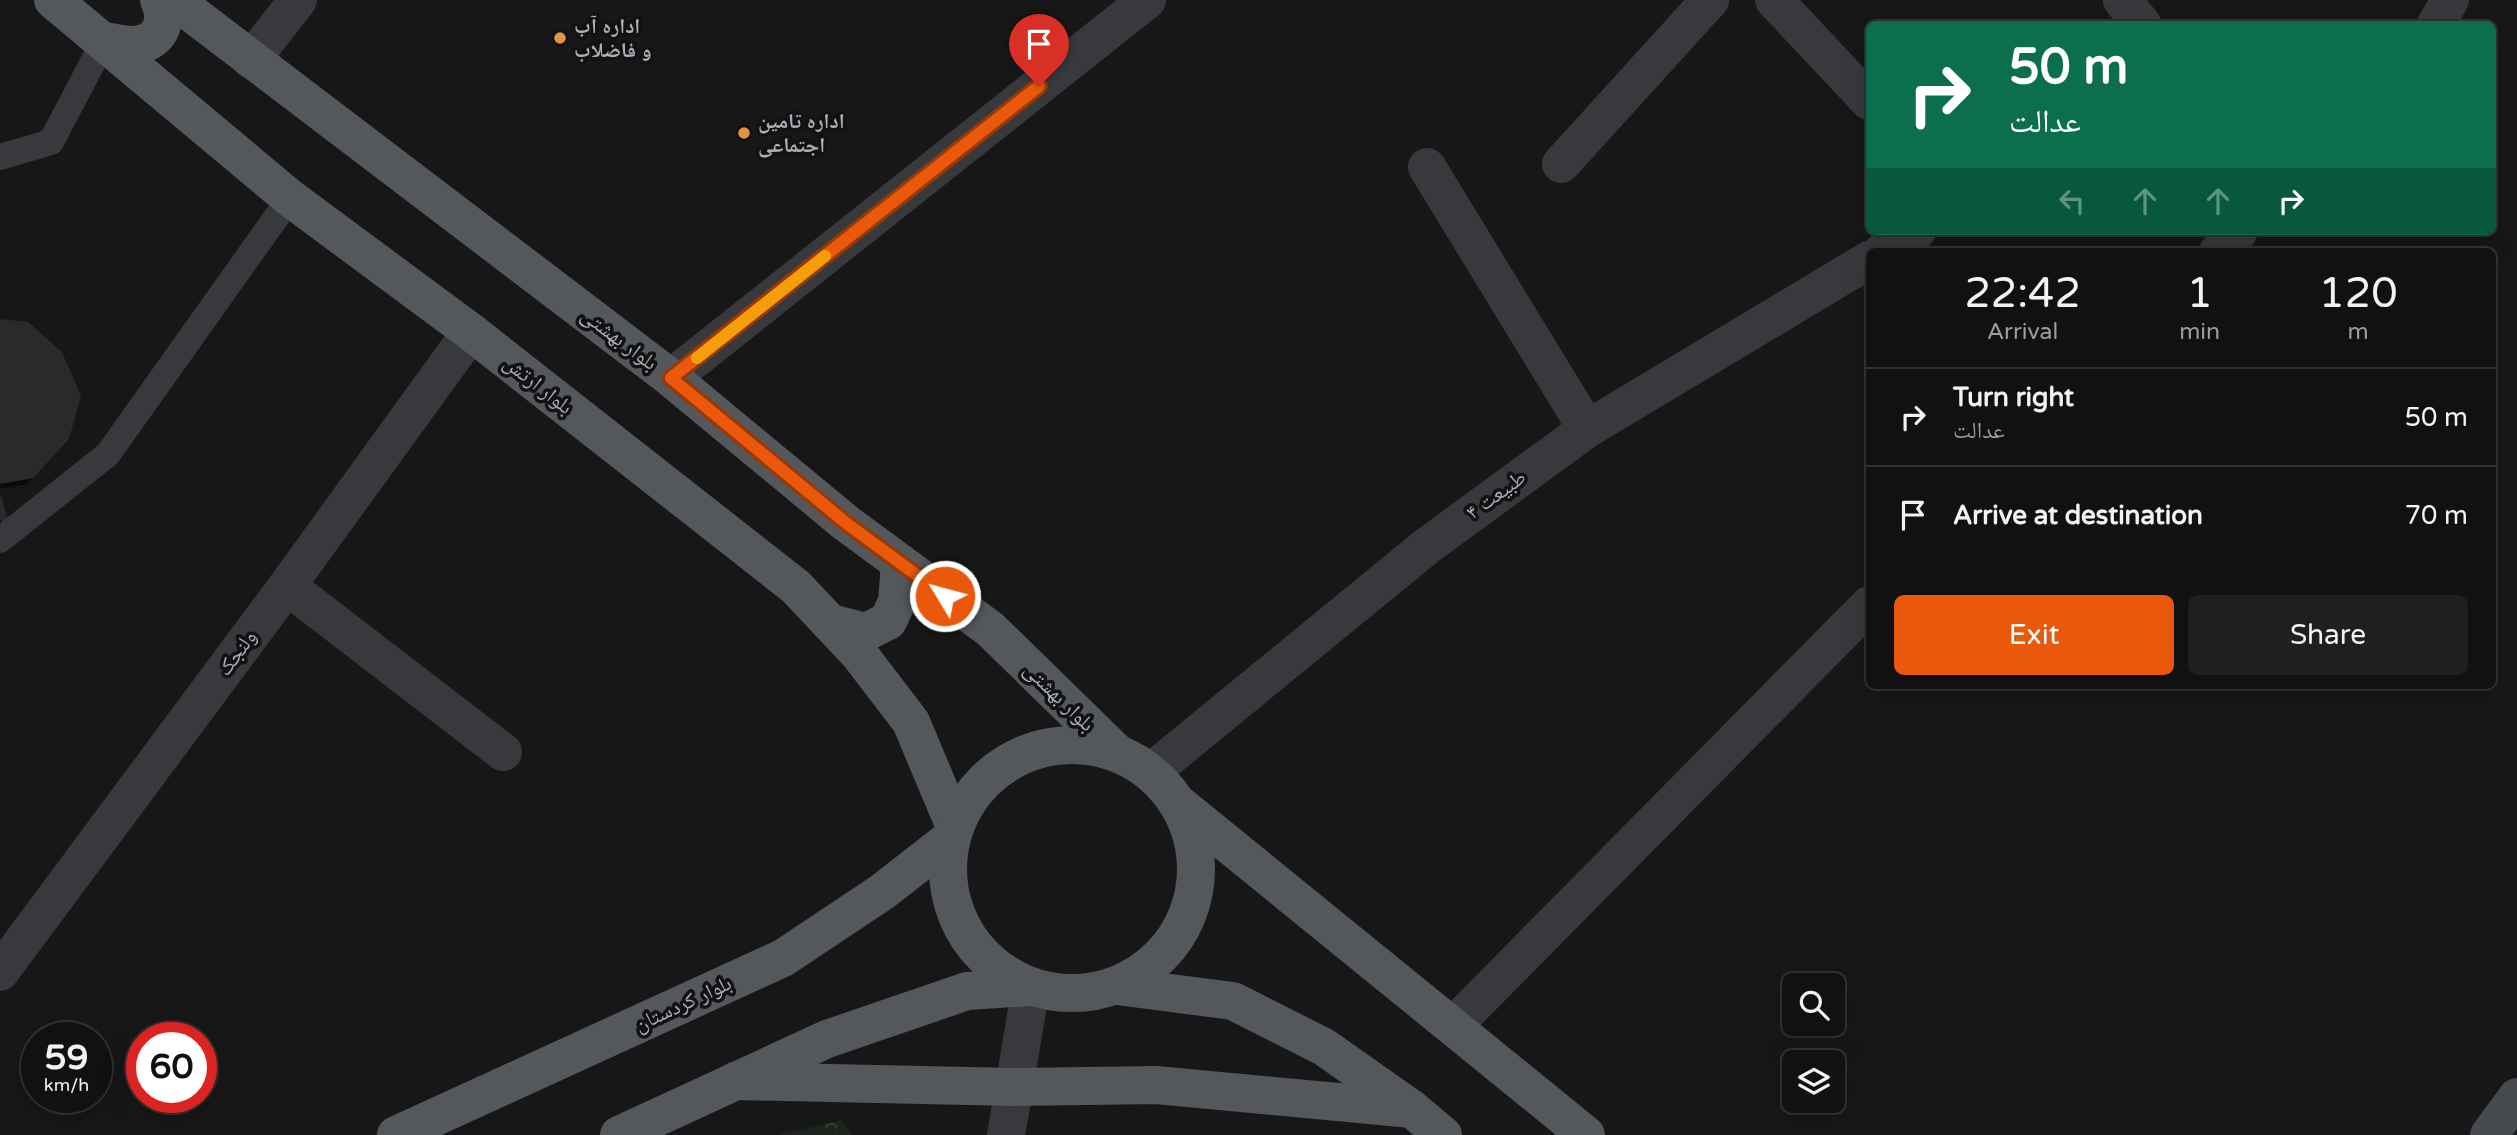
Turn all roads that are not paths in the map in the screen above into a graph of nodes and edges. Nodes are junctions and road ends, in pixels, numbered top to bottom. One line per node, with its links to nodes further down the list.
1 (53, 0): 12 (main road, بلوار ارتش)
2 (159, 0): 12 (main road)
3 (174, 0): 13 (main road, بلوار بهشتی)
4 (298, 0): 13 (street)
5 (1147, 0): 25 (street)
6 (1710, 0): 16 (street)
7 (1774, 0): 14 (street)
8 (2122, 0): 10 (street)
9 (2450, 0): 11 (street)
10 (2140, 21)
11 (2438, 21)
12 (104, 41): 15 (lane); 18 (main road, بلوار ارتش)
13 (251, 60): 25 (main road, بلوار بهشتی)
14 (1866, 98)
15 (0, 157)
16 (1561, 164)
17 (1427, 167): 26 (street)
18 (290, 198): 24 (main road, بلوار ارتش); 27 (lane)
19 (1910, 235): 21 (street)
20 (2235, 235): 22 (street)
21 (1889, 248)
22 (2222, 248)
23 (1866, 262): 26 (street, طبیعت ۴)
24 (471, 332): 29 (street, ولنجک); 31 (main road, بلوار ارتش)
25 (671, 378): 28 (main road, بلوار بهشتی)
26 (1587, 429): 34 (street, طبیعت ۴)
27 (0, 540)
28 (900, 563): 31 (main road); 32 (main road, بلوار بهشتی)
29 (286, 586): 33 (street); 37 (street, ولنجک)
30 (1866, 608): 40 (street)
31 (830, 622): 36 (main road, بلوار ارتش)
32 (1114, 750): 34 (main road); 36 (main road)
33 (503, 752)
34 (1151, 772): 35 (main road)
35 (1179, 805): 38 (main road); 40 (main road)
36 (953, 833): 39 (main road); 45 (main road, بلوار کردستان)
37 (0, 972)
38 (1117, 986): 39 (main road); 44 (main road)
39 (1031, 987): 41 (main road); 42 (street)
40 (1453, 1026): 49 (main road)
41 (735, 1082): 42 (main road); 46 (main road)
42 (1014, 1087): 44 (main road); 47 (street)
43 (2517, 1097): 50 (street)
44 (1412, 1109): 48 (main road)
45 (396, 1135)
46 (619, 1135)
47 (1006, 1135)
48 (1443, 1135)
49 (1586, 1135)
50 (2489, 1135)

